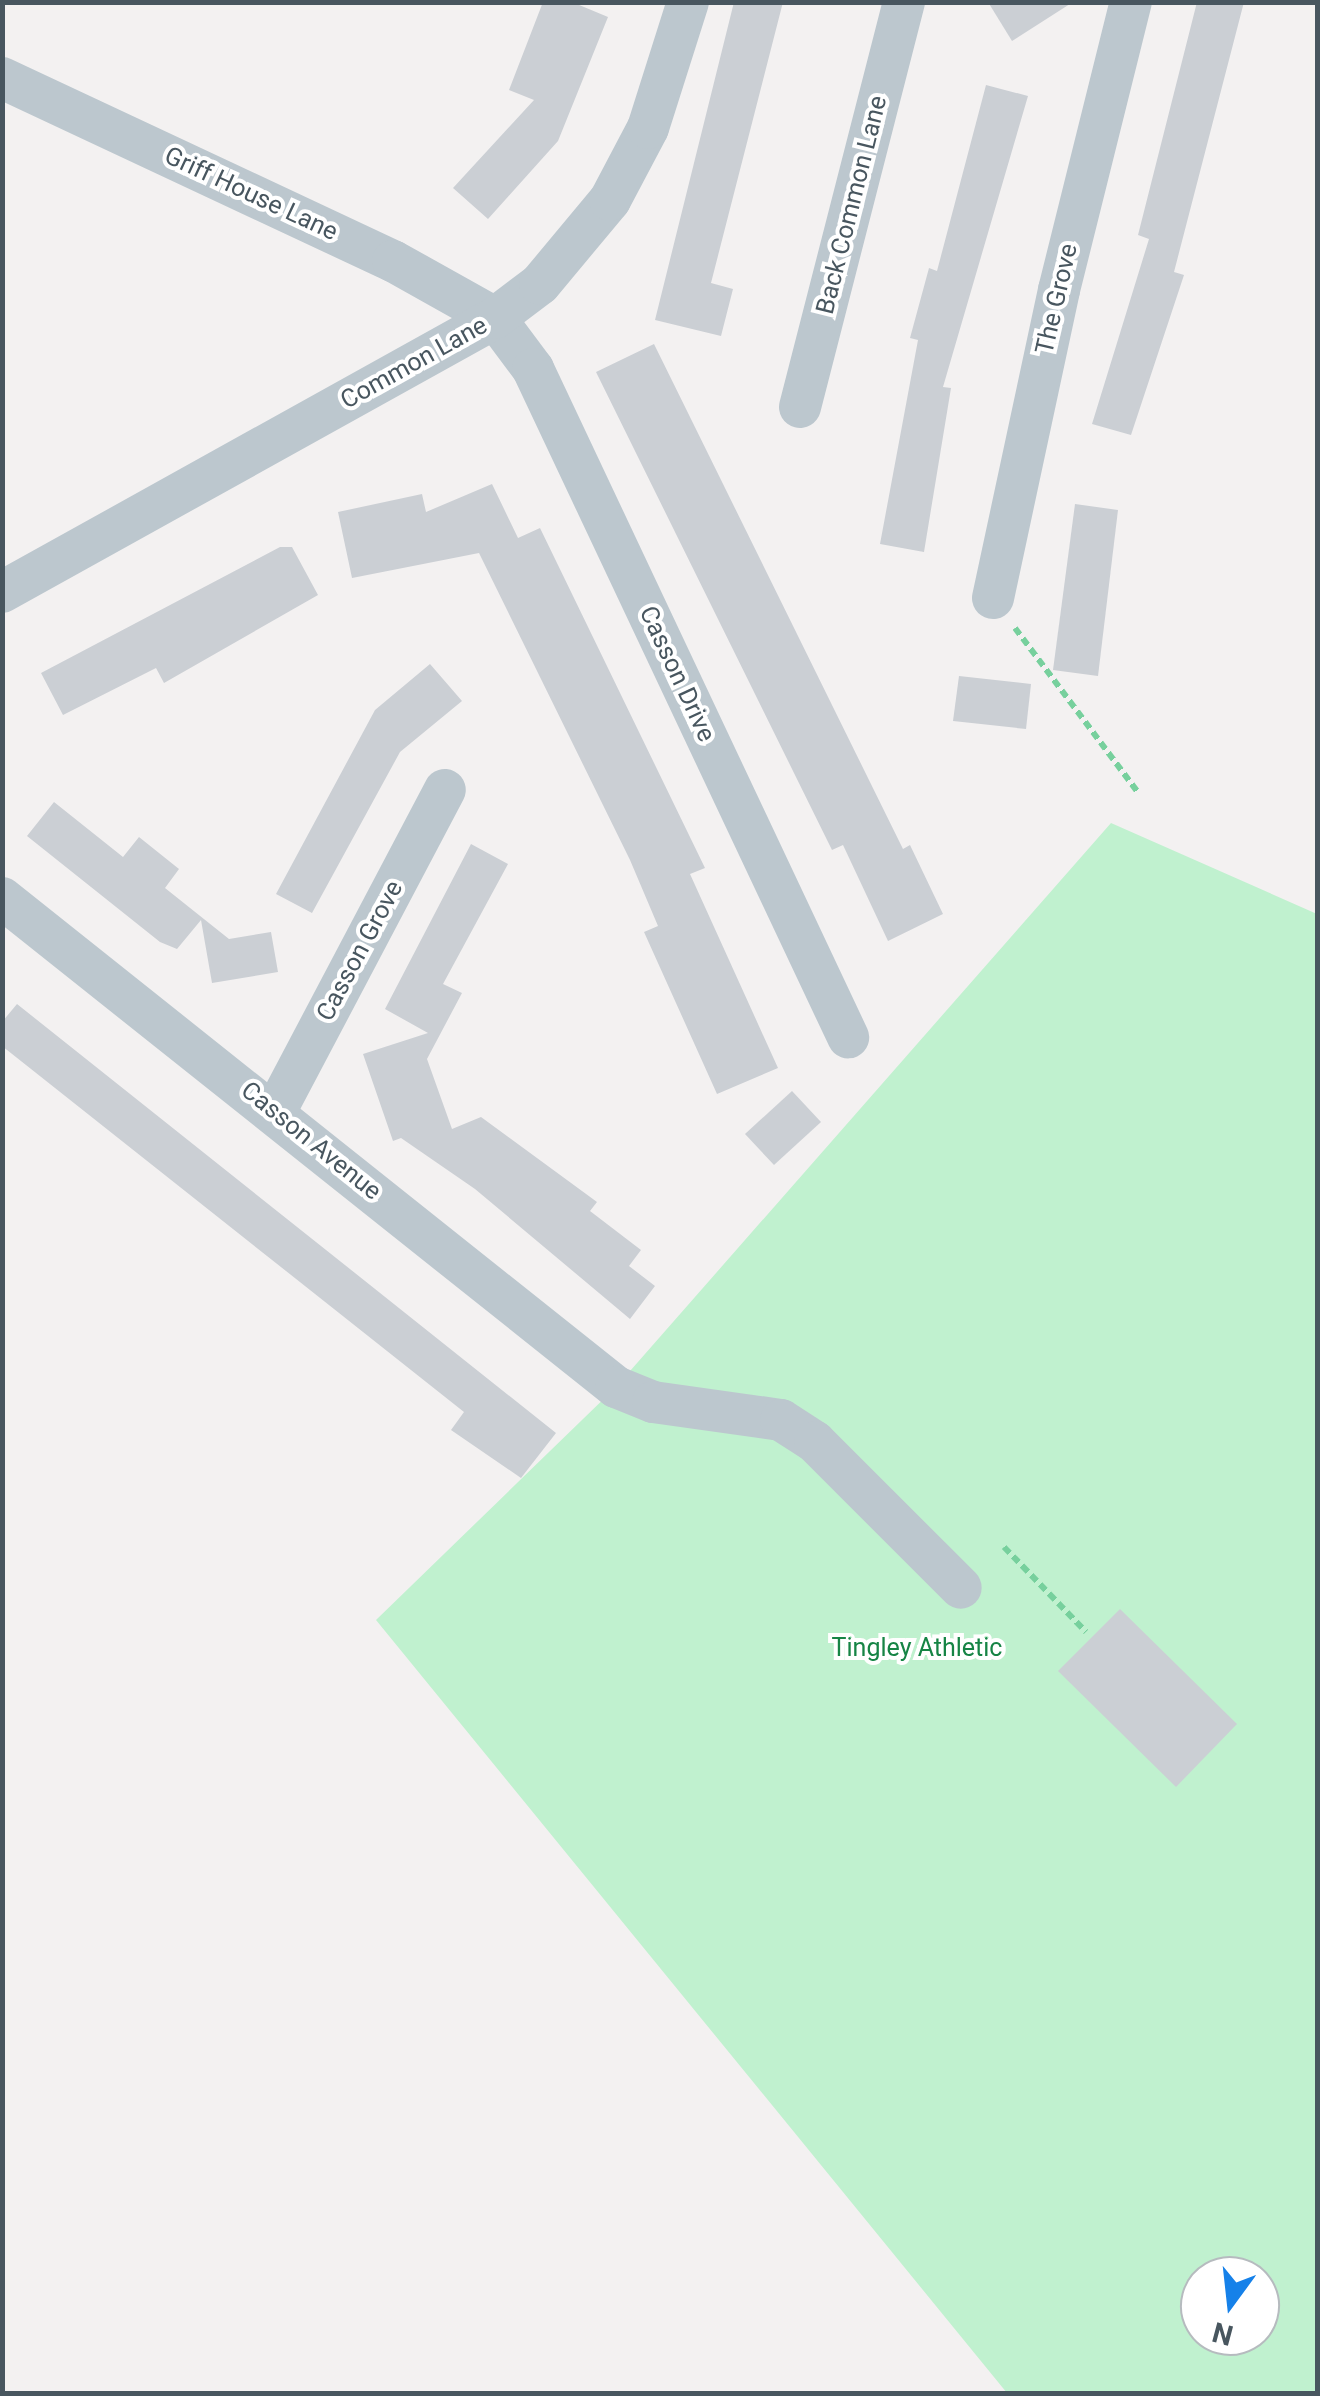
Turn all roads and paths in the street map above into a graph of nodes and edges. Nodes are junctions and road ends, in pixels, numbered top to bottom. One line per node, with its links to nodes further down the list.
1 (688, 2): 5 (street, Common Lane)
2 (904, 2): 6 (street, Back Common Lane)
3 (1132, 2): 8 (street, The Grove)
4 (2, 78): 5 (street, Griff House Lane)
5 (495, 318): 7 (street, Common Lane); 12 (street, Casson Drive)
6 (800, 407)
7 (2, 592)
8 (994, 598): 10 (path)
9 (445, 790): 13 (street, Casson Grove)
10 (1137, 791)
11 (2, 898): 13 (street, Casson Avenue)
12 (848, 1037)
13 (276, 1112): 15 (street, Casson Avenue)
14 (1004, 1547): 16 (path)
15 (961, 1588)
16 (1086, 1632)

